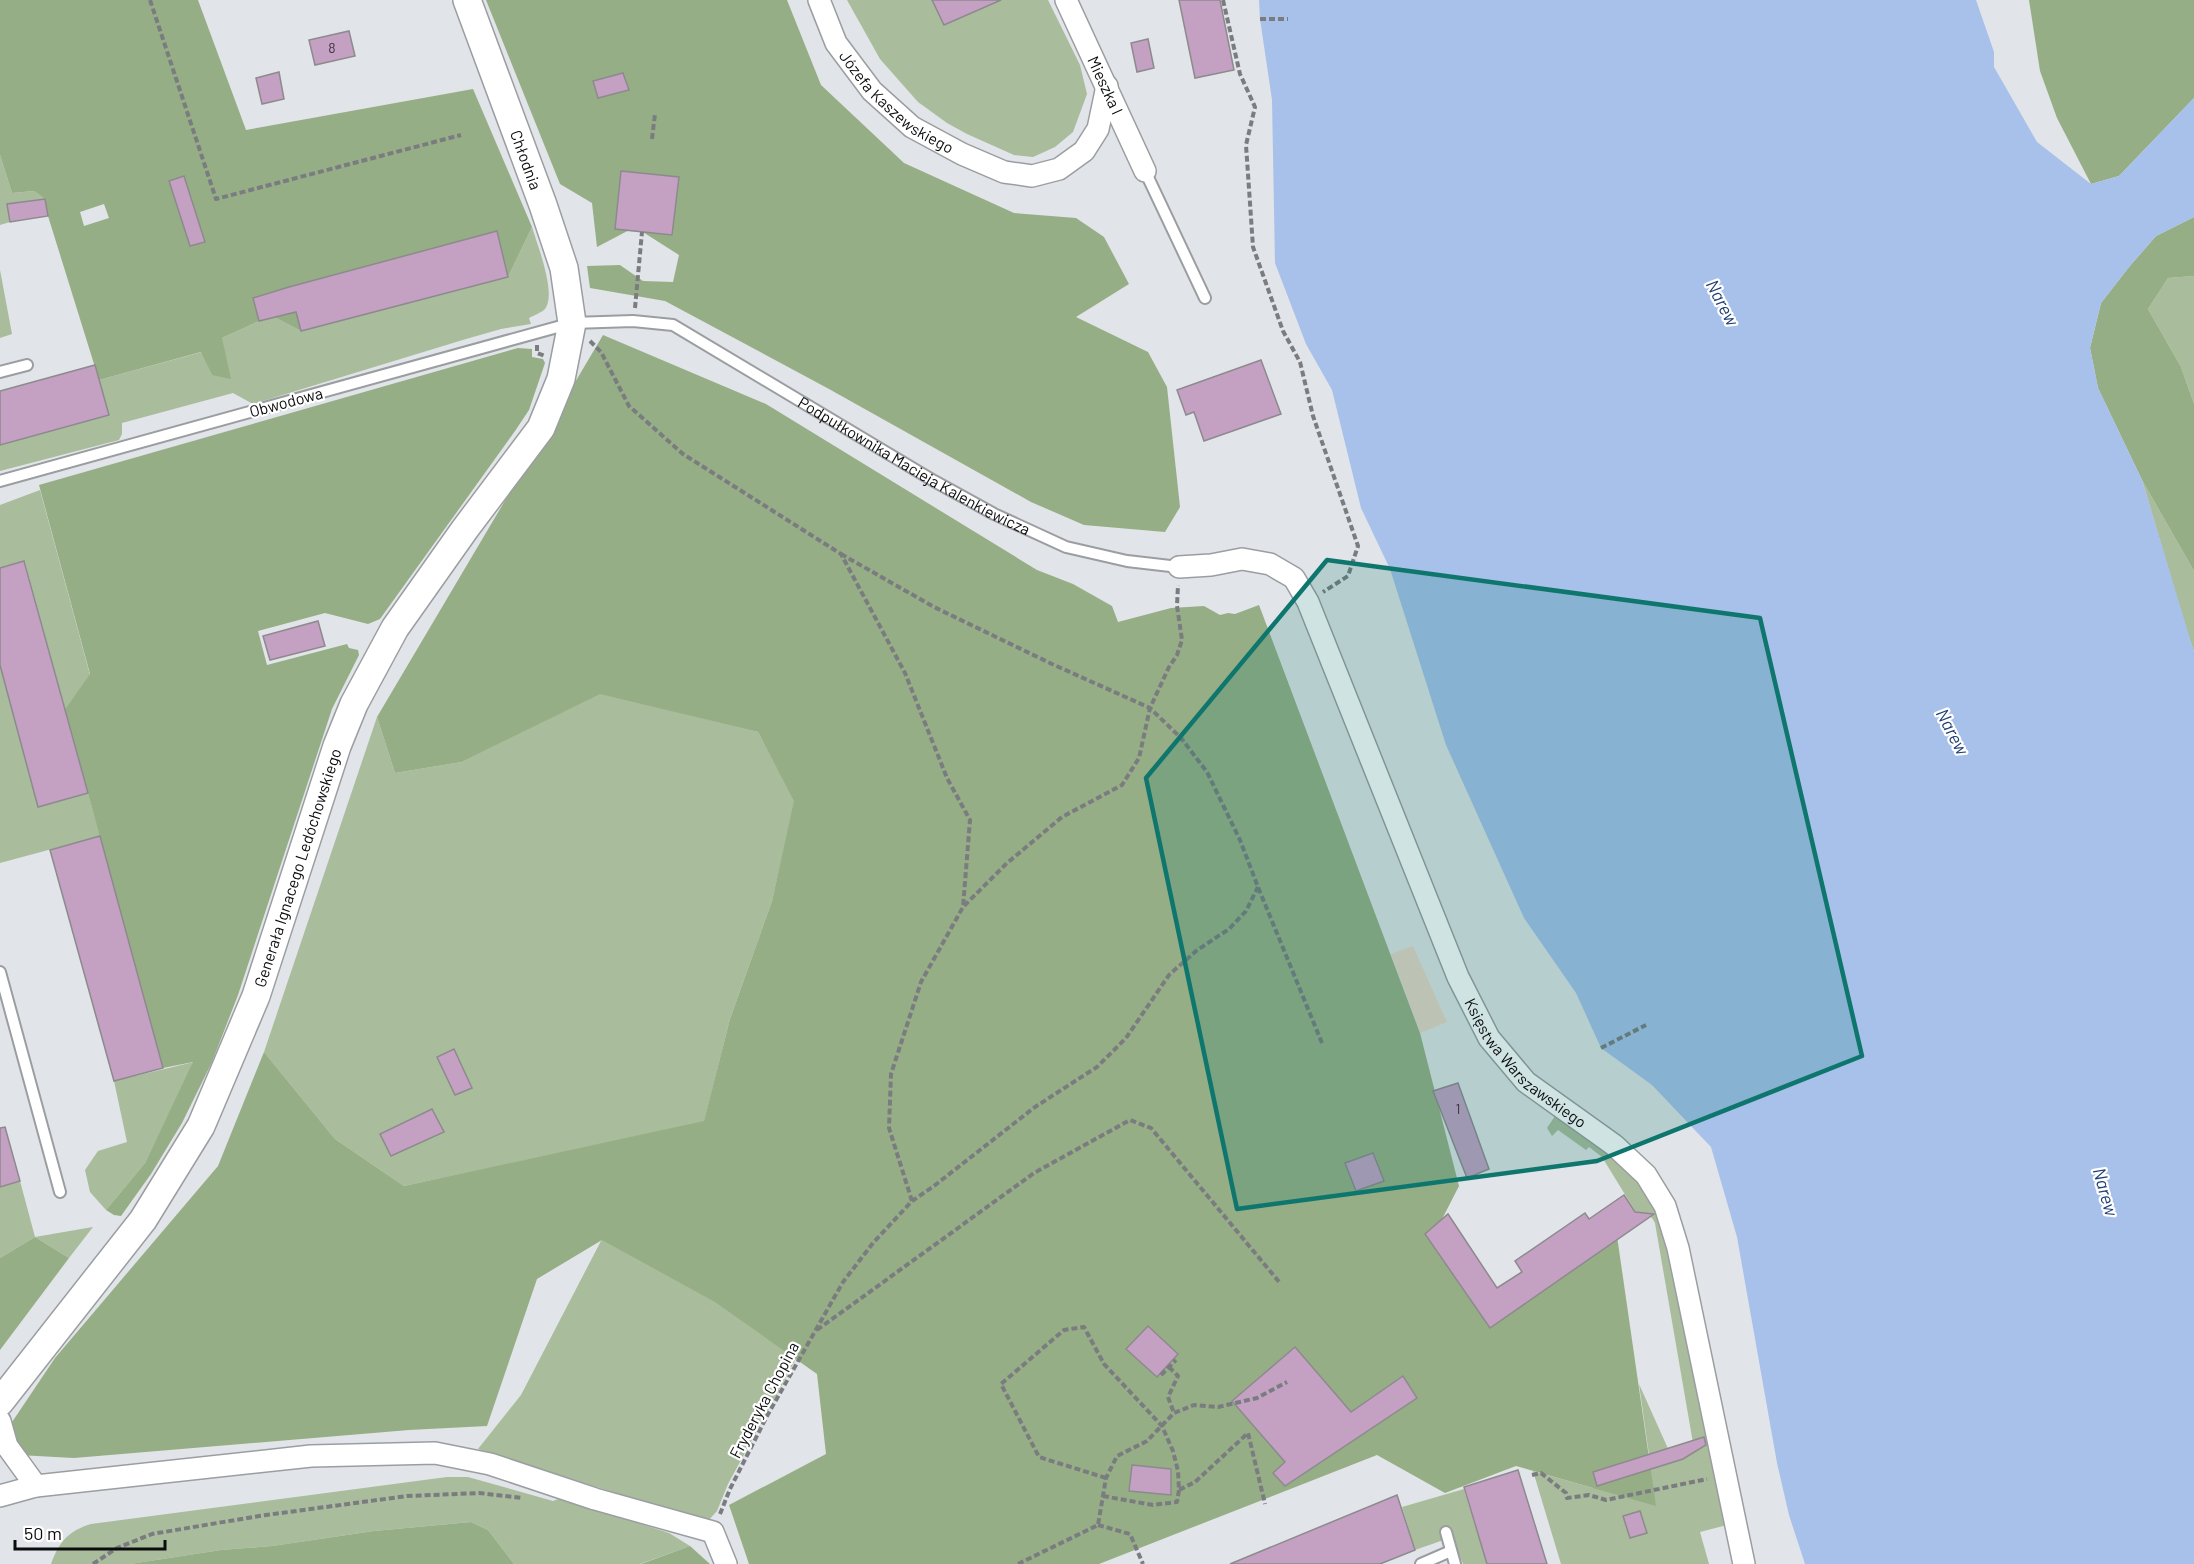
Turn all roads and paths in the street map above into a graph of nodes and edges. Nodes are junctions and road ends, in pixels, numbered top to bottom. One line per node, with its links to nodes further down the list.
1 (150, 0): 10 (path)
2 (467, 0): 16 (street, Chłodnia)
3 (819, 0): 8 (street, Józefa Kaszewskiego)
4 (1066, 0): 8 (street, Mieszka I)
5 (1223, 0): 23 (path)
6 (1260, 19): 7 (path)
7 (1288, 19)
8 (1107, 86): 12 (street, Mieszka I)
9 (655, 114): 11 (path)
10 (461, 135)
11 (652, 139)
12 (1145, 171): 14 (lane)
13 (642, 232): 15 (path)
14 (1205, 298)
15 (633, 321): 16 (lane, Podpułkownika Macieja Kalenkiewicza); 22 (lane, Podpułkownika Macieja Kalenkiewicza)
16 (580, 331): 19 (lane, Obwodowa); 20 (path); 40 (street, Generała Ignacego Ledóchowskiego)
17 (27, 365): 18 (lane)
18 (0, 372)
19 (0, 481)
20 (841, 554): 25 (path); 27 (path)
21 (1270, 564): 22 (street, Podpułkownika Macieja Kalenkiewicza); 23 (street, Księstwa Warszawskiego)
22 (1179, 567)
23 (1308, 602): 44 (street, Księstwa Warszawskiego)
24 (1177, 606): 25 (path)
25 (1150, 708): 26 (path); 27 (path)
26 (1258, 887): 30 (path); 33 (path, Fryderyka Chopina)
27 (963, 907): 33 (path)
28 (0, 972): 32 (lane)
29 (1646, 1025): 31 (path)
30 (1322, 1043)
31 (1601, 1048)
32 (60, 1192)
33 (912, 1201): 35 (path, Fryderyka Chopina)
34 (1280, 1283): 35 (path)
35 (814, 1332): 54 (path, Fryderyka Chopina)
36 (1176, 1360): 37 (path)
37 (1169, 1367): 38 (path); 41 (path)
38 (1161, 1375)
39 (1287, 1382): 41 (path)
40 (0, 1402)
41 (1174, 1413): 43 (path)
42 (0, 1421): 47 (street)
43 (1162, 1426): 46 (path); 46 (path); 48 (path)
44 (1725, 1474): 45 (path); 63 (street, Księstwa Warszawskiego)
45 (1533, 1475)
46 (1106, 1478): 50 (path)
47 (36, 1486): 49 (street); 54 (street)
48 (1179, 1490): 50 (path); 52 (path)
49 (0, 1496)
50 (1103, 1496): 53 (path)
51 (530, 1499): 57 (path)
52 (1265, 1504)
53 (1098, 1525): 59 (path); 60 (path)
54 (713, 1532): 58 (street)
55 (1446, 1532): 56 (lane)
56 (1451, 1551): 61 (lane); 62 (lane)
57 (93, 1564)
58 (726, 1564)
59 (1018, 1564)
60 (1143, 1564)
61 (1421, 1564)
62 (1455, 1564)
63 (1744, 1564)

